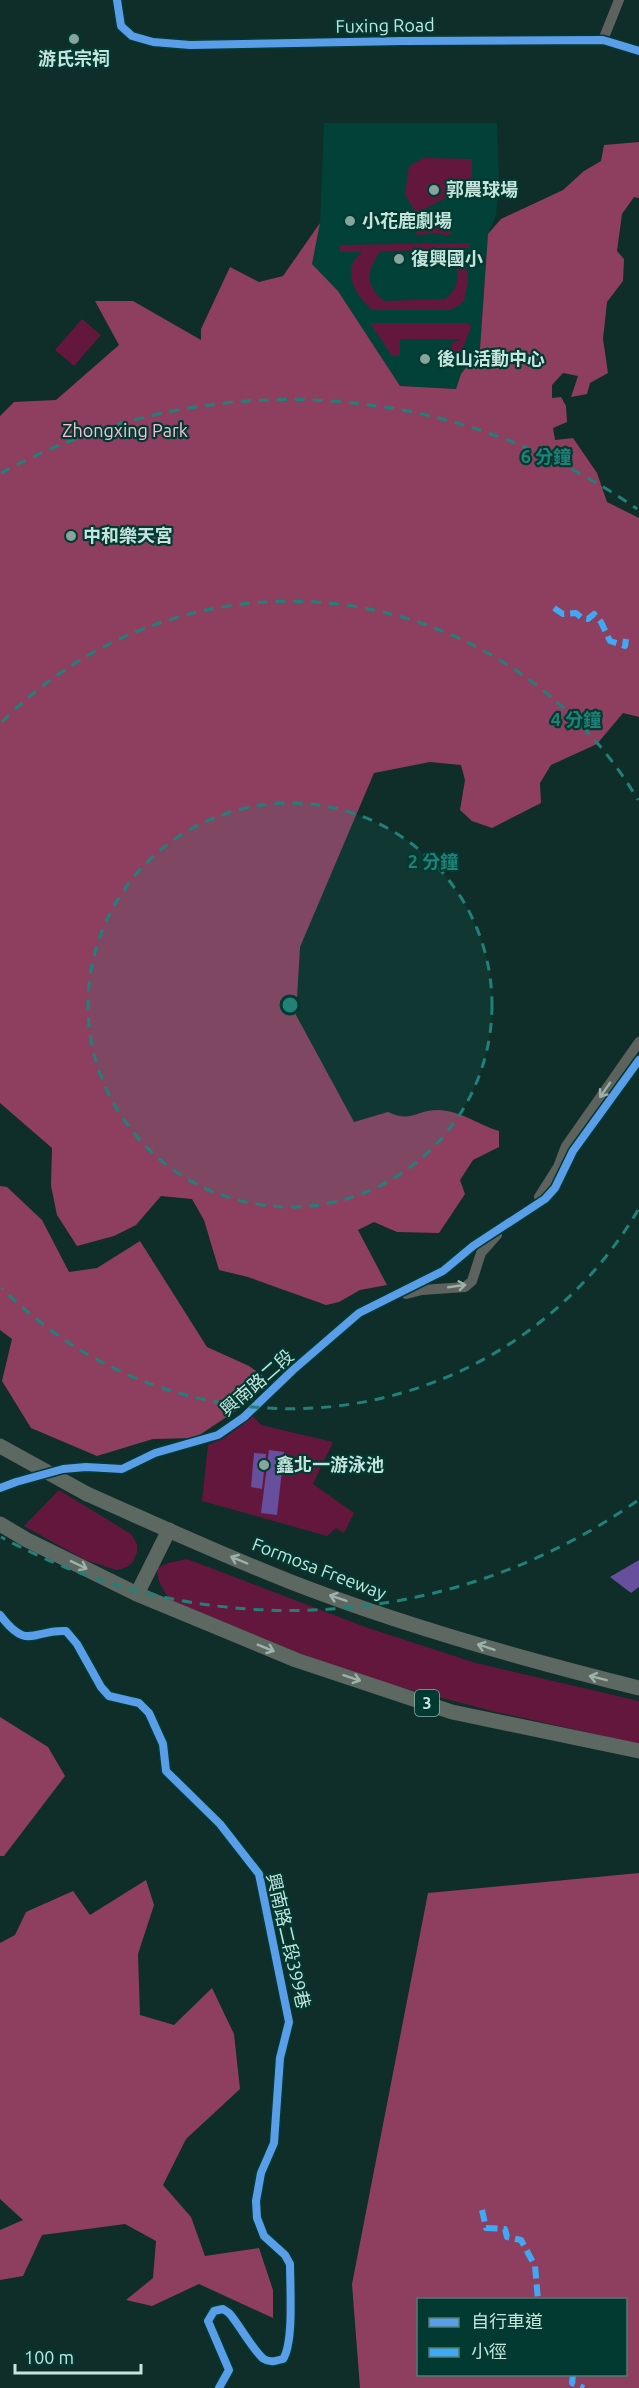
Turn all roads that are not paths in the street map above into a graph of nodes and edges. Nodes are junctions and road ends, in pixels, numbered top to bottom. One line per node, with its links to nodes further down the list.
1 (117, 0): 3 (street, Fuxing Road)
2 (619, 0): 3 (street)
3 (603, 40): 4 (street, Fuxing Road)
4 (639, 51)
5 (639, 1042): 7 (street, one-way to 7)
6 (639, 1060): 7 (street)
7 (529, 1209): 8 (street)
8 (514, 1219): 9 (street); 9 (street, one-way to 8)
9 (380, 1301): 11 (street, 興南路二段)
10 (0, 1446): 13 (highway, Formosa Freeway, bridge)
11 (0, 1488)
12 (0, 1524): 14 (highway, 3, one-way to 14)
13 (169, 1530): 14 (highway); 16 (highway, Formosa Freeway, one-way to 13)
14 (137, 1594): 17 (highway, 3, one-way to 17)
15 (0, 1615): 18 (street, 興南路二段399巷)
16 (639, 1688)
17 (639, 1751)
18 (219, 2388)

